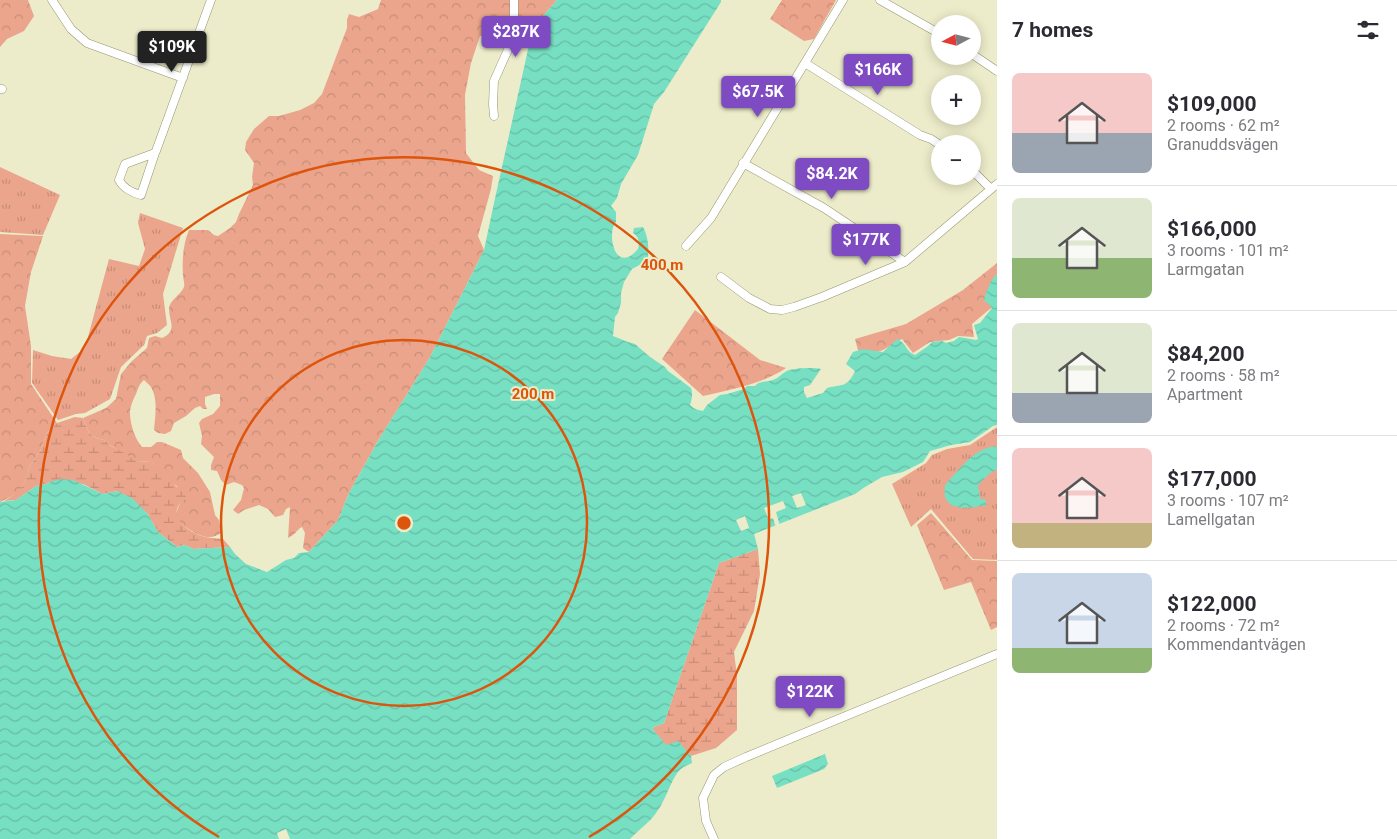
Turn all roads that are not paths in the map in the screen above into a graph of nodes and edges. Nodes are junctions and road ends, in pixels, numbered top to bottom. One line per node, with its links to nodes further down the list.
1 (52, 0): 10 (street)
2 (211, 0): 10 (street)
3 (514, 0): 11 (street)
4 (843, 0): 8 (street)
5 (880, 0): 6 (street)
6 (931, 29)
7 (981, 60): 9 (street)
8 (805, 63): 12 (street); 14 (street)
9 (997, 71)
10 (183, 78): 13 (street)
11 (494, 116)
12 (931, 139)
13 (155, 154): 13 (street)
14 (743, 163): 17 (street); 18 (street)
15 (981, 177): 16 (street)
16 (994, 186): 18 (street)
17 (686, 246)
18 (905, 262): 19 (street)
19 (721, 278)
20 (997, 654): 21 (street)
21 (714, 839)

